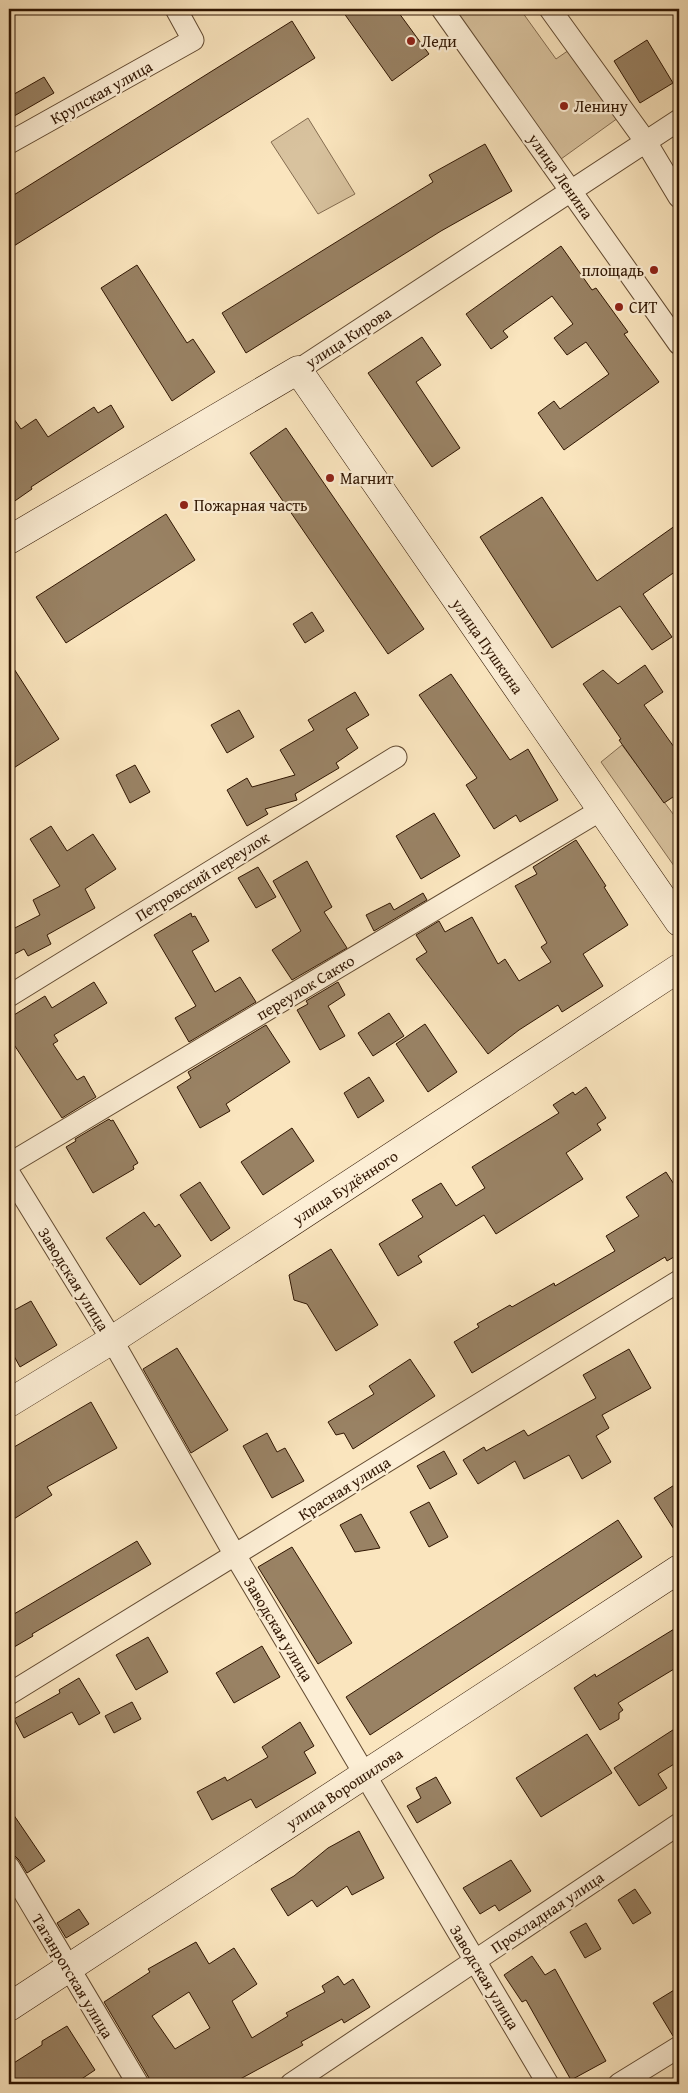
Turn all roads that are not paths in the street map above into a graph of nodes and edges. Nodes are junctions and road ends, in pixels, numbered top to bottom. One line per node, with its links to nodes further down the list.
1 (176, 9): 6 (street, Крупская улица)
2 (442, 9): 7 (street, улица Ленина)
3 (550, 9): 5 (street)
4 (679, 120): 5 (street, улица Кирова)
5 (646, 142): 7 (street, улица Кирова); 8 (street)
6 (9, 144)
7 (572, 190): 9 (street, улица Ленина); 10 (street, улица Кирова)
8 (679, 197)
9 (679, 344)
10 (298, 370): 11 (street, улица Кирова); 13 (street, улица Пушкина)
11 (9, 540)
12 (396, 757): 16 (street, Петровский переулок)
13 (601, 810): 14 (street, улица Пушкина); 17 (street, переулок Сакко)
14 (679, 922)
15 (679, 968): 20 (street, улица Будённого)
16 (9, 996)
17 (9, 1164)
18 (9, 1173): 20 (street, Заводская улица)
19 (679, 1281): 22 (street, Красная улица)
20 (112, 1340): 21 (street, улица Будённого); 22 (street, Заводская улица)
21 (9, 1403)
22 (235, 1555): 24 (street, Красная улица); 25 (street, Заводская улица)
23 (679, 1569): 25 (street, улица Ворошилова)
24 (9, 1694)
25 (365, 1775): 28 (street, Заводская улица); 29 (street, улица Ворошилова)
26 (679, 1824): 28 (street, Прохладная улица)
27 (9, 1867): 29 (street, Таганрогская улица)
28 (475, 1961): 33 (street, Прохладная улица); 34 (street, Заводская улица)
29 (69, 1968): 30 (street, улица Ворошилова); 32 (street, Таганрогская улица)
30 (9, 2008)
31 (679, 2047): 35 (street)
32 (138, 2084)
33 (291, 2084)
34 (548, 2084)
35 (620, 2084)

